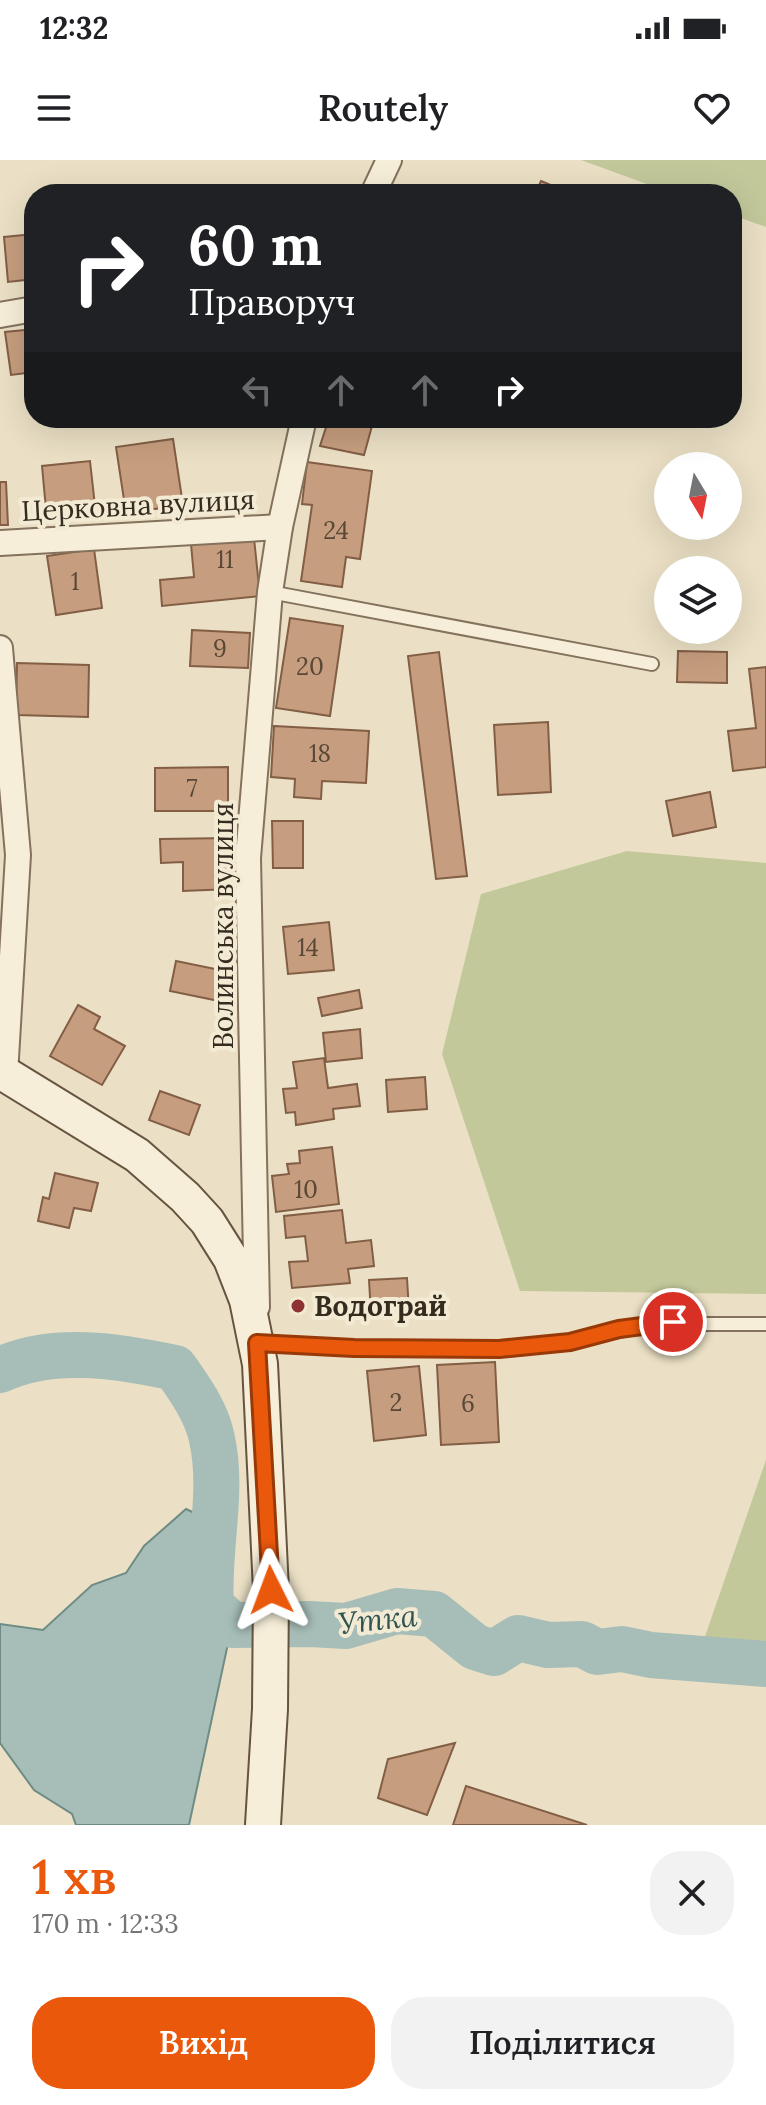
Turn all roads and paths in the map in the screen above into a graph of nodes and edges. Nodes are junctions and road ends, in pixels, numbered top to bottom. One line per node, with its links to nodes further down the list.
1 (389, 160): 2 (street)
2 (378, 184)
3 (24, 311): 4 (street)
4 (0, 315)
5 (302, 428): 6 (street, Волинська вулиця)
6 (280, 527): 7 (street, Церковна вулиця); 8 (street, Волинська вулиця)
7 (0, 543)
8 (270, 592): 10 (lane); 13 (street, Волинська вулиця)
9 (0, 648): 11 (street)
10 (652, 664)
11 (2, 1074): 13 (main road)
12 (766, 1324): 13 (lane)
13 (257, 1343): 14 (main road)
14 (263, 1825)

